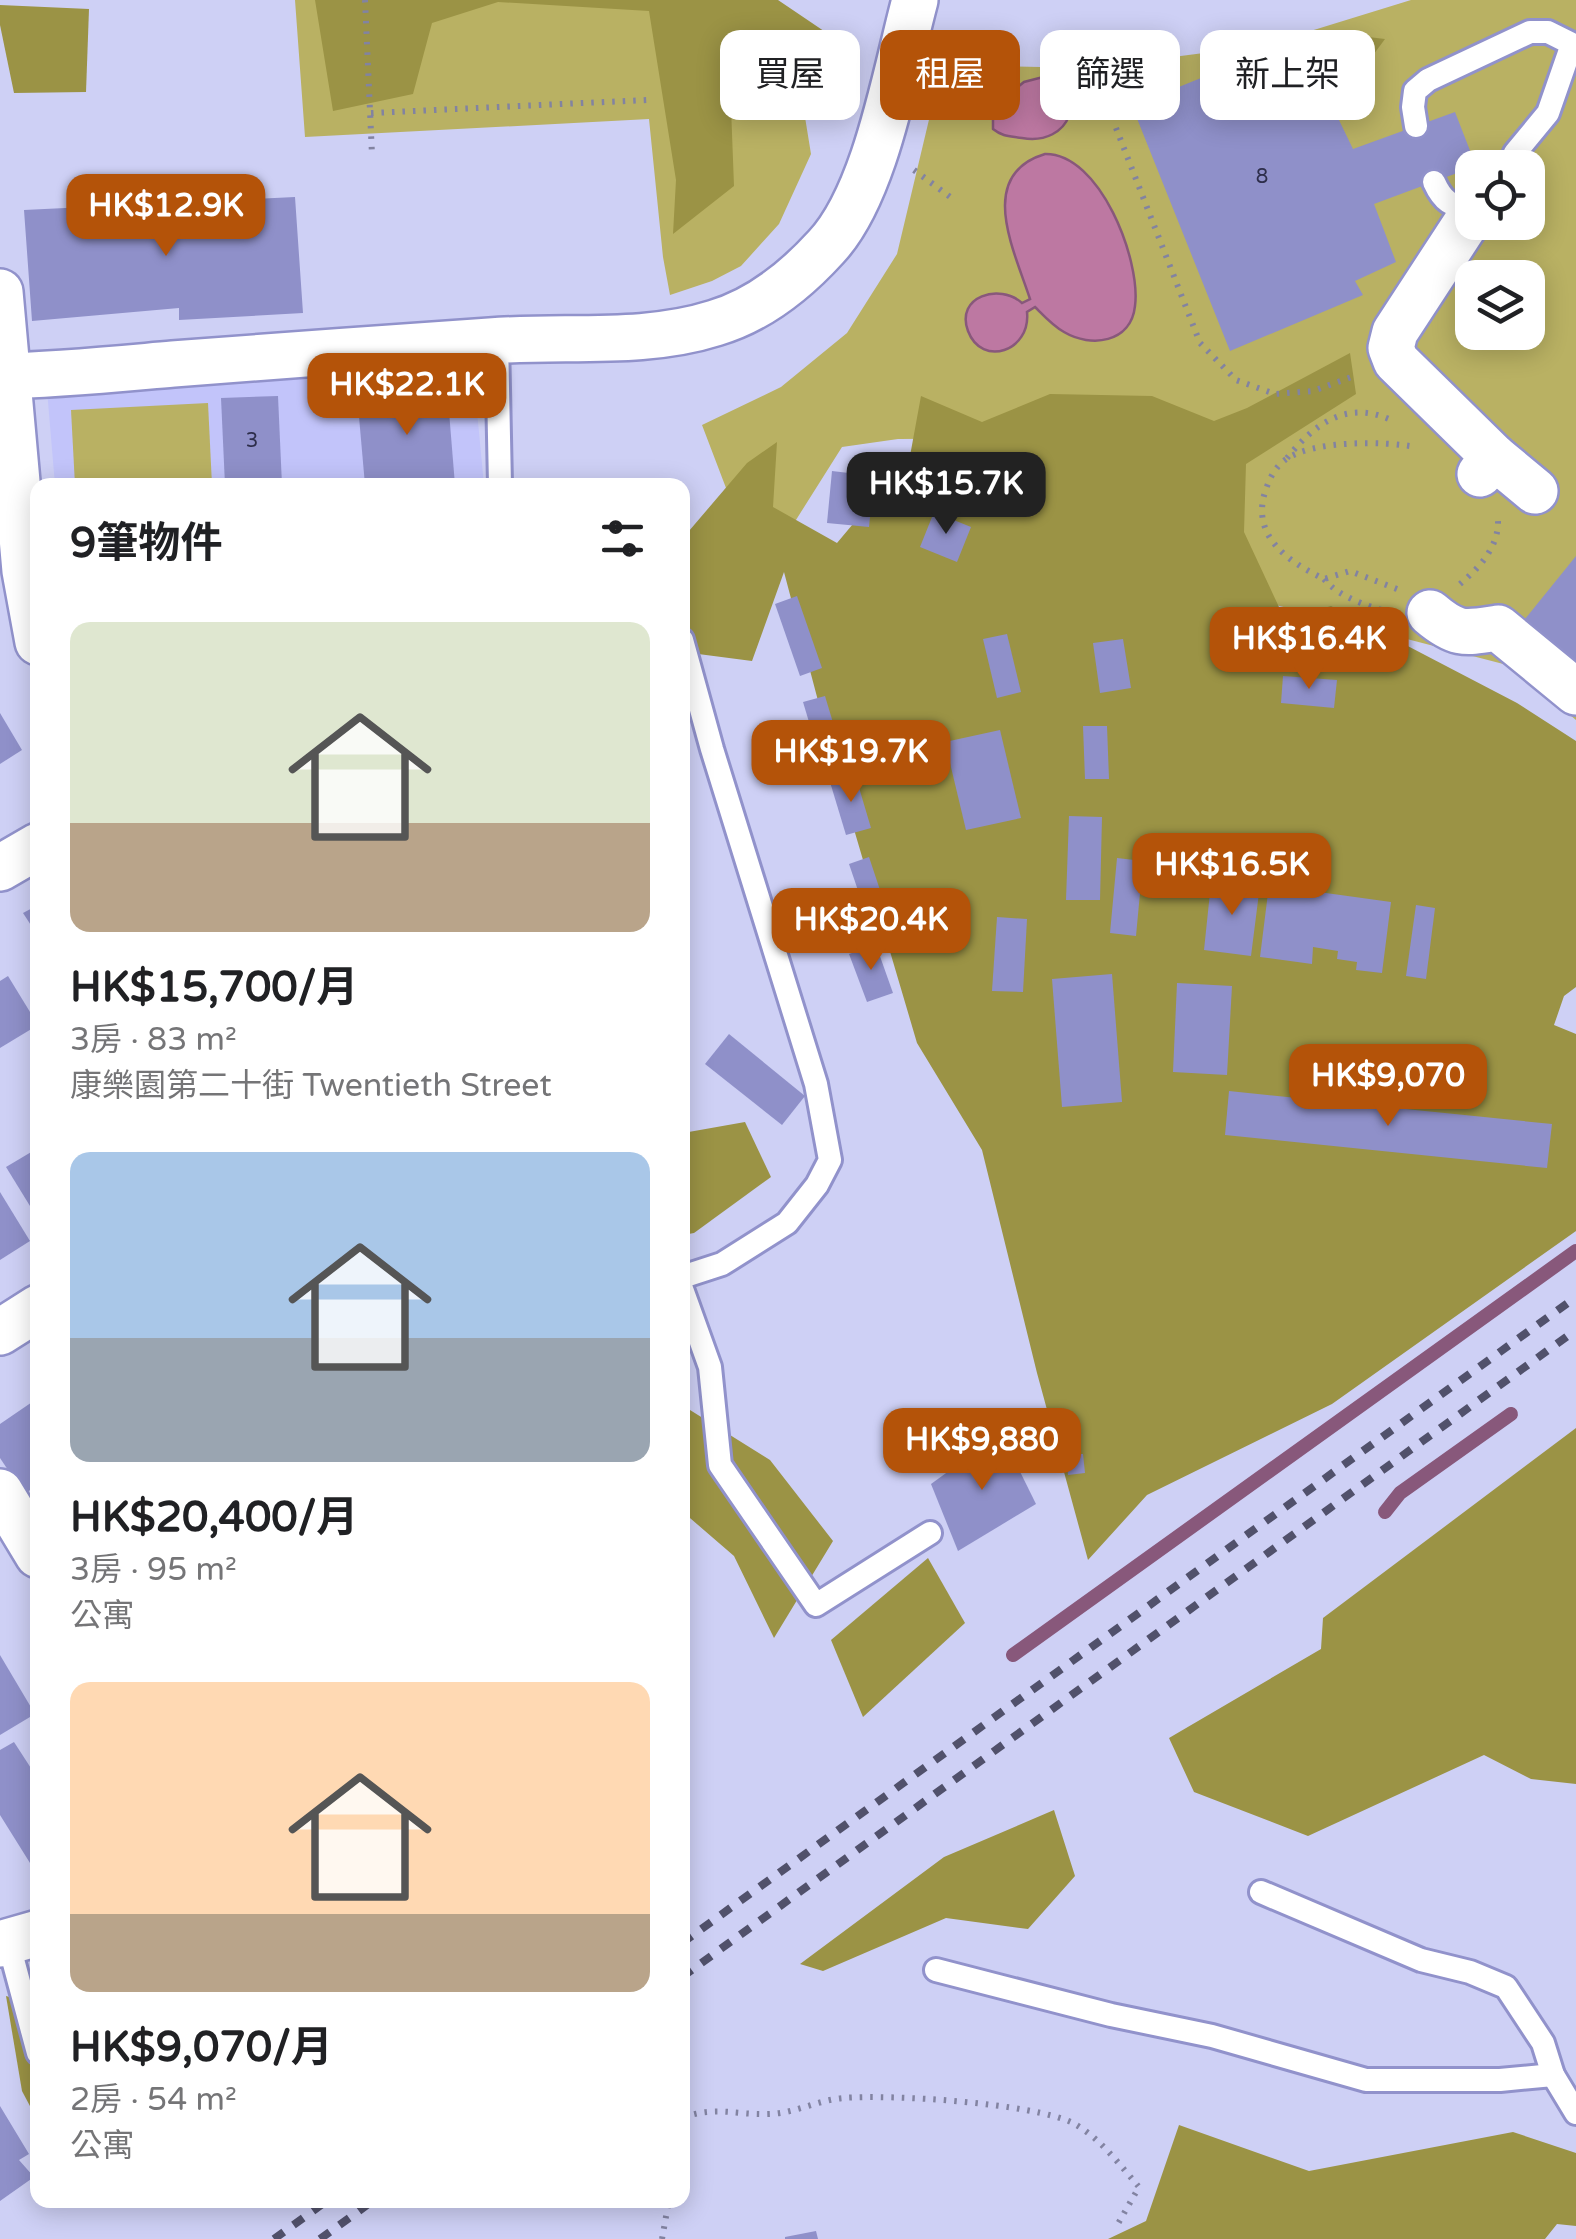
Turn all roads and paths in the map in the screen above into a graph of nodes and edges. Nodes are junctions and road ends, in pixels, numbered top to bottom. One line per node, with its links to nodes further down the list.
1 (365, 0): 5 (path)
2 (915, 0): 14 (street)
3 (1574, 46): 6 (lane); 8 (lane)
4 (647, 100): 5 (path)
5 (371, 113): 9 (path)
6 (1416, 126)
7 (1116, 128): 15 (path)
8 (1518, 150)
9 (372, 156)
10 (1434, 182): 11 (lane)
11 (1455, 207)
12 (1455, 238): 15 (street)
13 (0, 292): 16 (street)
14 (497, 340): 16 (street); 21 (lane)
15 (1396, 361): 20 (street)
16 (3, 376): 24 (street)
17 (1399, 425): 19 (path)
18 (1418, 447): 19 (path)
19 (1287, 458): 23 (path)
20 (1487, 466): 22 (street); 25 (path)
21 (500, 478)
22 (1535, 490)
23 (1324, 579): 25 (path); 25 (path)
24 (30, 604)
25 (1423, 604): 27 (street)
26 (690, 667): 30 (lane)
27 (1576, 692)
28 (30, 851): 29 (street)
29 (0, 868)
30 (690, 1274)
31 (690, 1311): 35 (lane)
32 (30, 1313): 33 (street)
33 (0, 1332)
34 (0, 1492): 36 (street)
35 (930, 1533)
36 (30, 1542)
37 (1261, 1892): 41 (lane)
38 (15, 1939): 40 (lane)
39 (936, 1970): 41 (lane)
40 (30, 2013)
41 (1553, 2075): 42 (lane)
42 (1576, 2113)
43 (690, 2115): 45 (path)
44 (668, 2208): 46 (path)
45 (1115, 2229)
46 (662, 2239)

